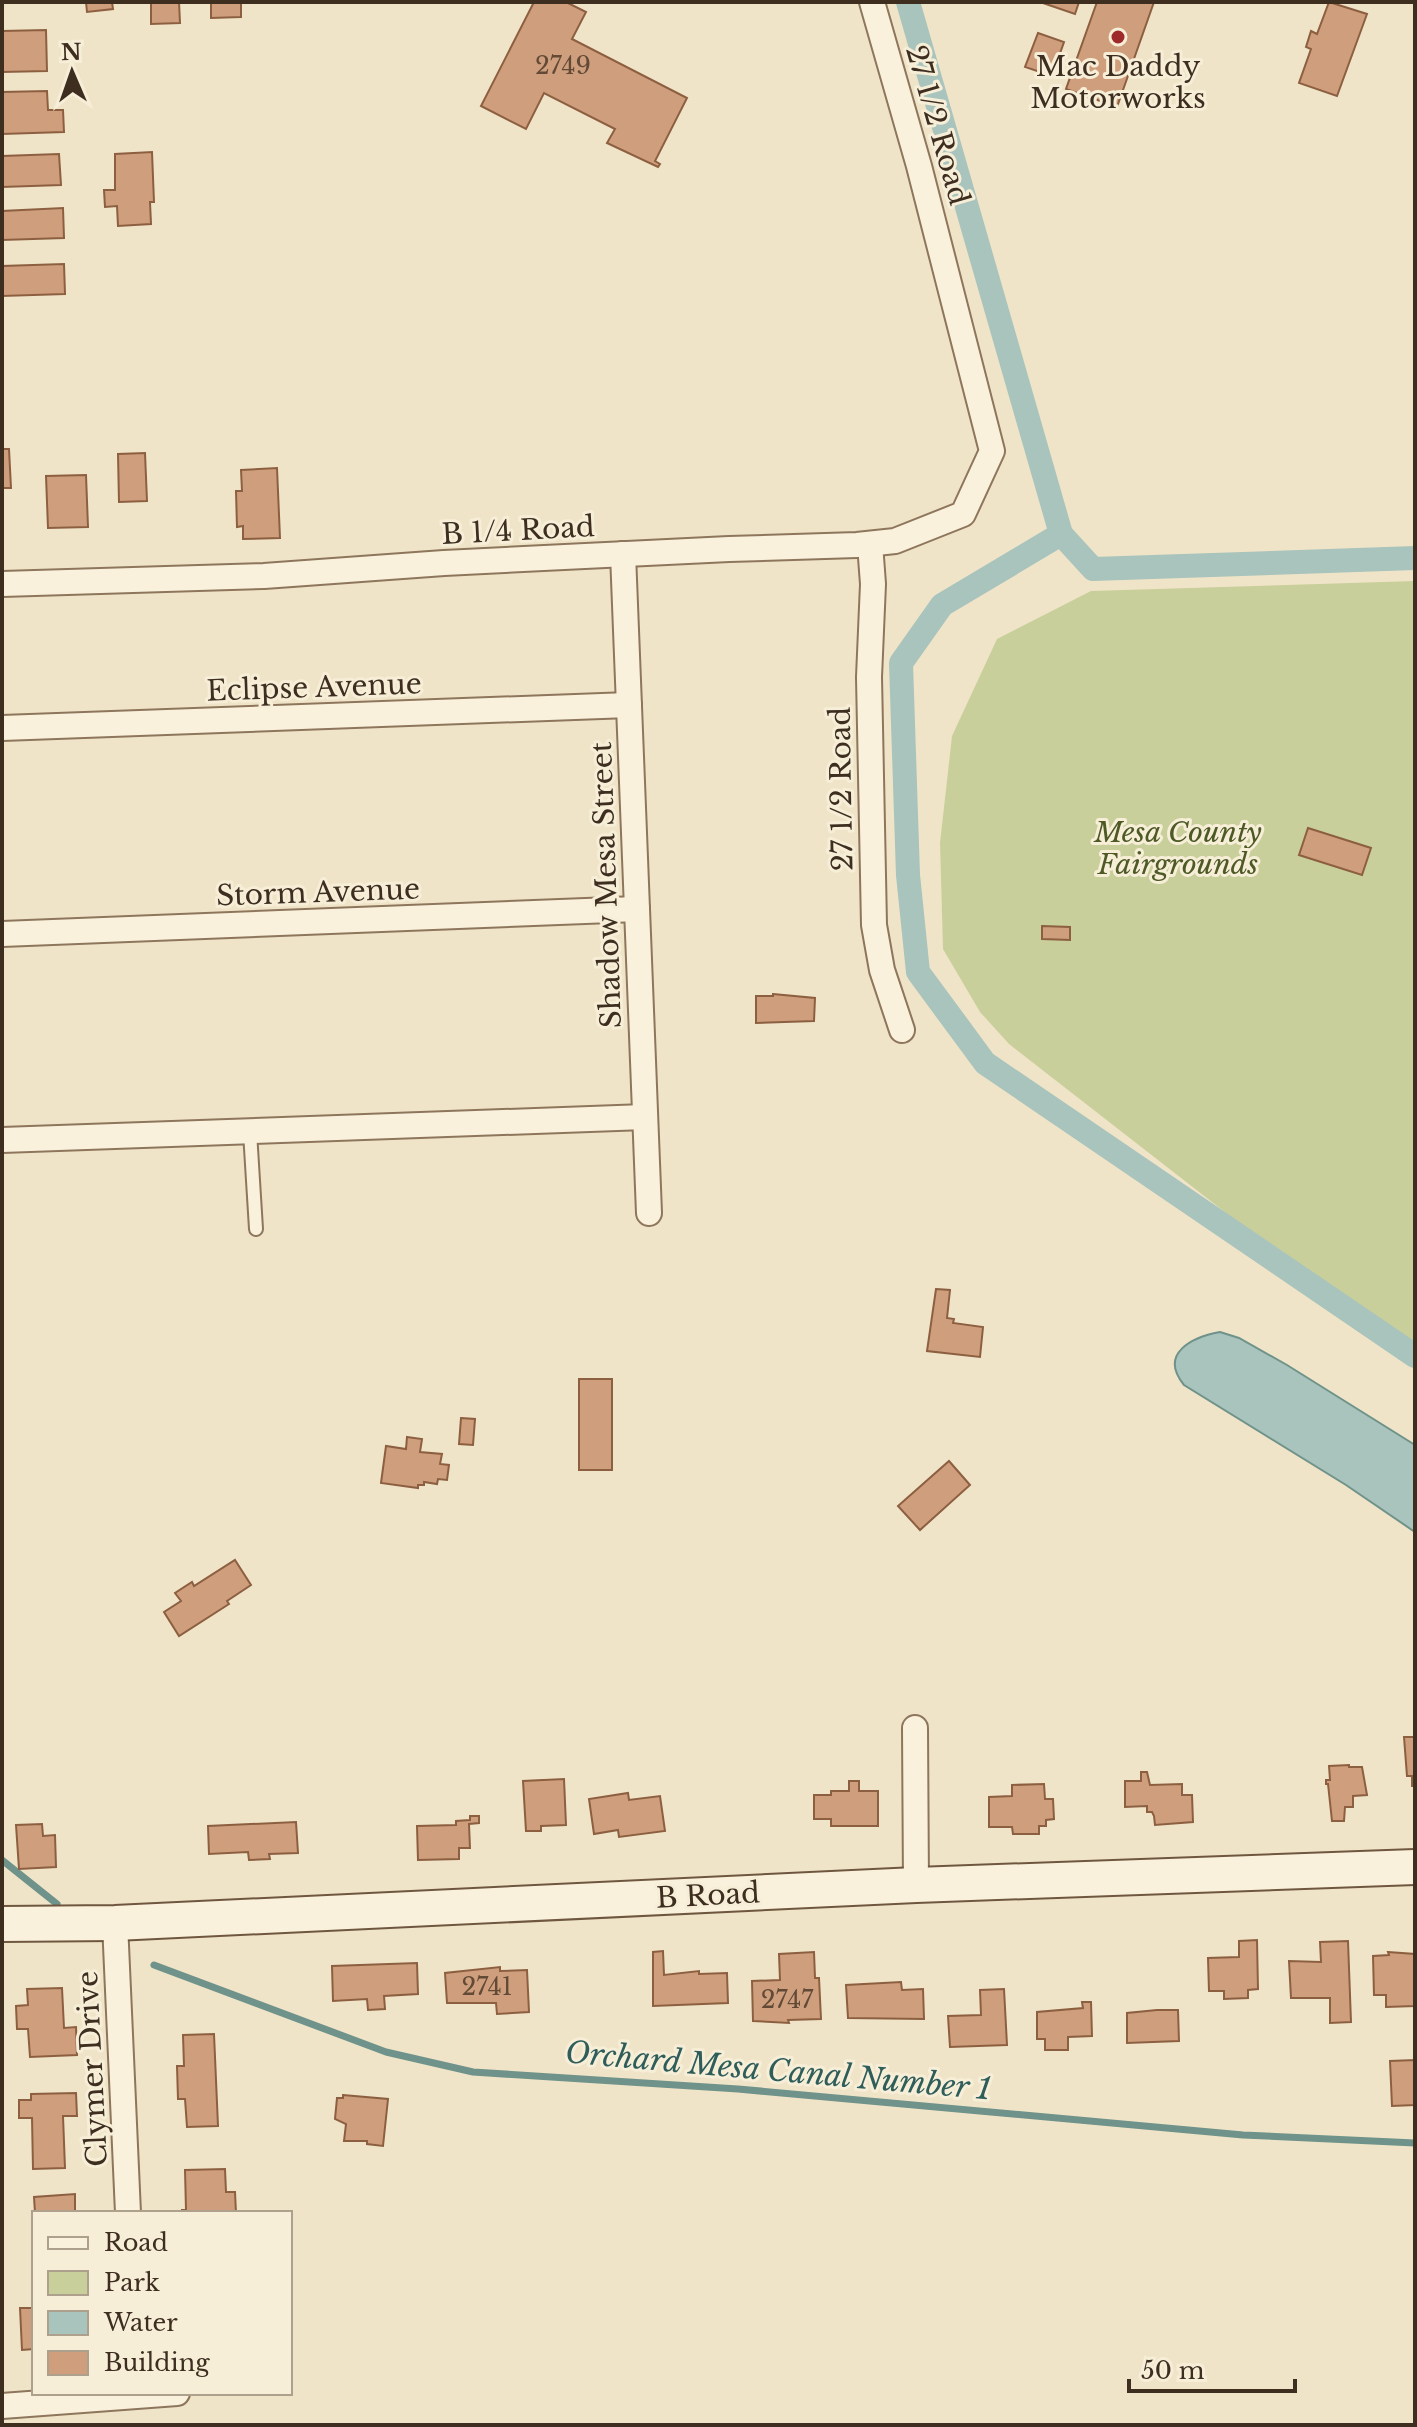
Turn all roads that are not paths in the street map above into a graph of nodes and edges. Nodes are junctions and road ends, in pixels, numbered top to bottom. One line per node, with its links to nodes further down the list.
1 (872, 2): 2 (street, 27 1/2 Road)
2 (992, 451): 3 (street, B 1/4 Road)
3 (870, 544): 4 (street, B 1/4 Road); 10 (street, 27 1/2 Road)
4 (623, 554): 5 (street, B 1/4 Road); 6 (street, Shadow Mesa Street)
5 (2, 584)
6 (629, 705): 7 (street, Eclipse Avenue); 8 (street, Shadow Mesa Street)
7 (2, 728)
8 (637, 909): 9 (street, Storm Avenue); 11 (street, Shadow Mesa Street)
9 (2, 934)
10 (902, 1030)
11 (645, 1117): 12 (street); 14 (street, Shadow Mesa Street)
12 (250, 1132): 13 (street); 15 (lane)
13 (2, 1140)
14 (649, 1213)
15 (256, 1229)
16 (915, 1728): 18 (street)
17 (1415, 1867): 18 (street, B Road)
18 (916, 1885): 19 (street, B Road)
19 (115, 1923): 20 (street, B Road); 21 (street, Clymer Drive)
20 (2, 1924)
21 (128, 2211)
22 (134, 2395): 23 (street)
23 (2, 2406)

